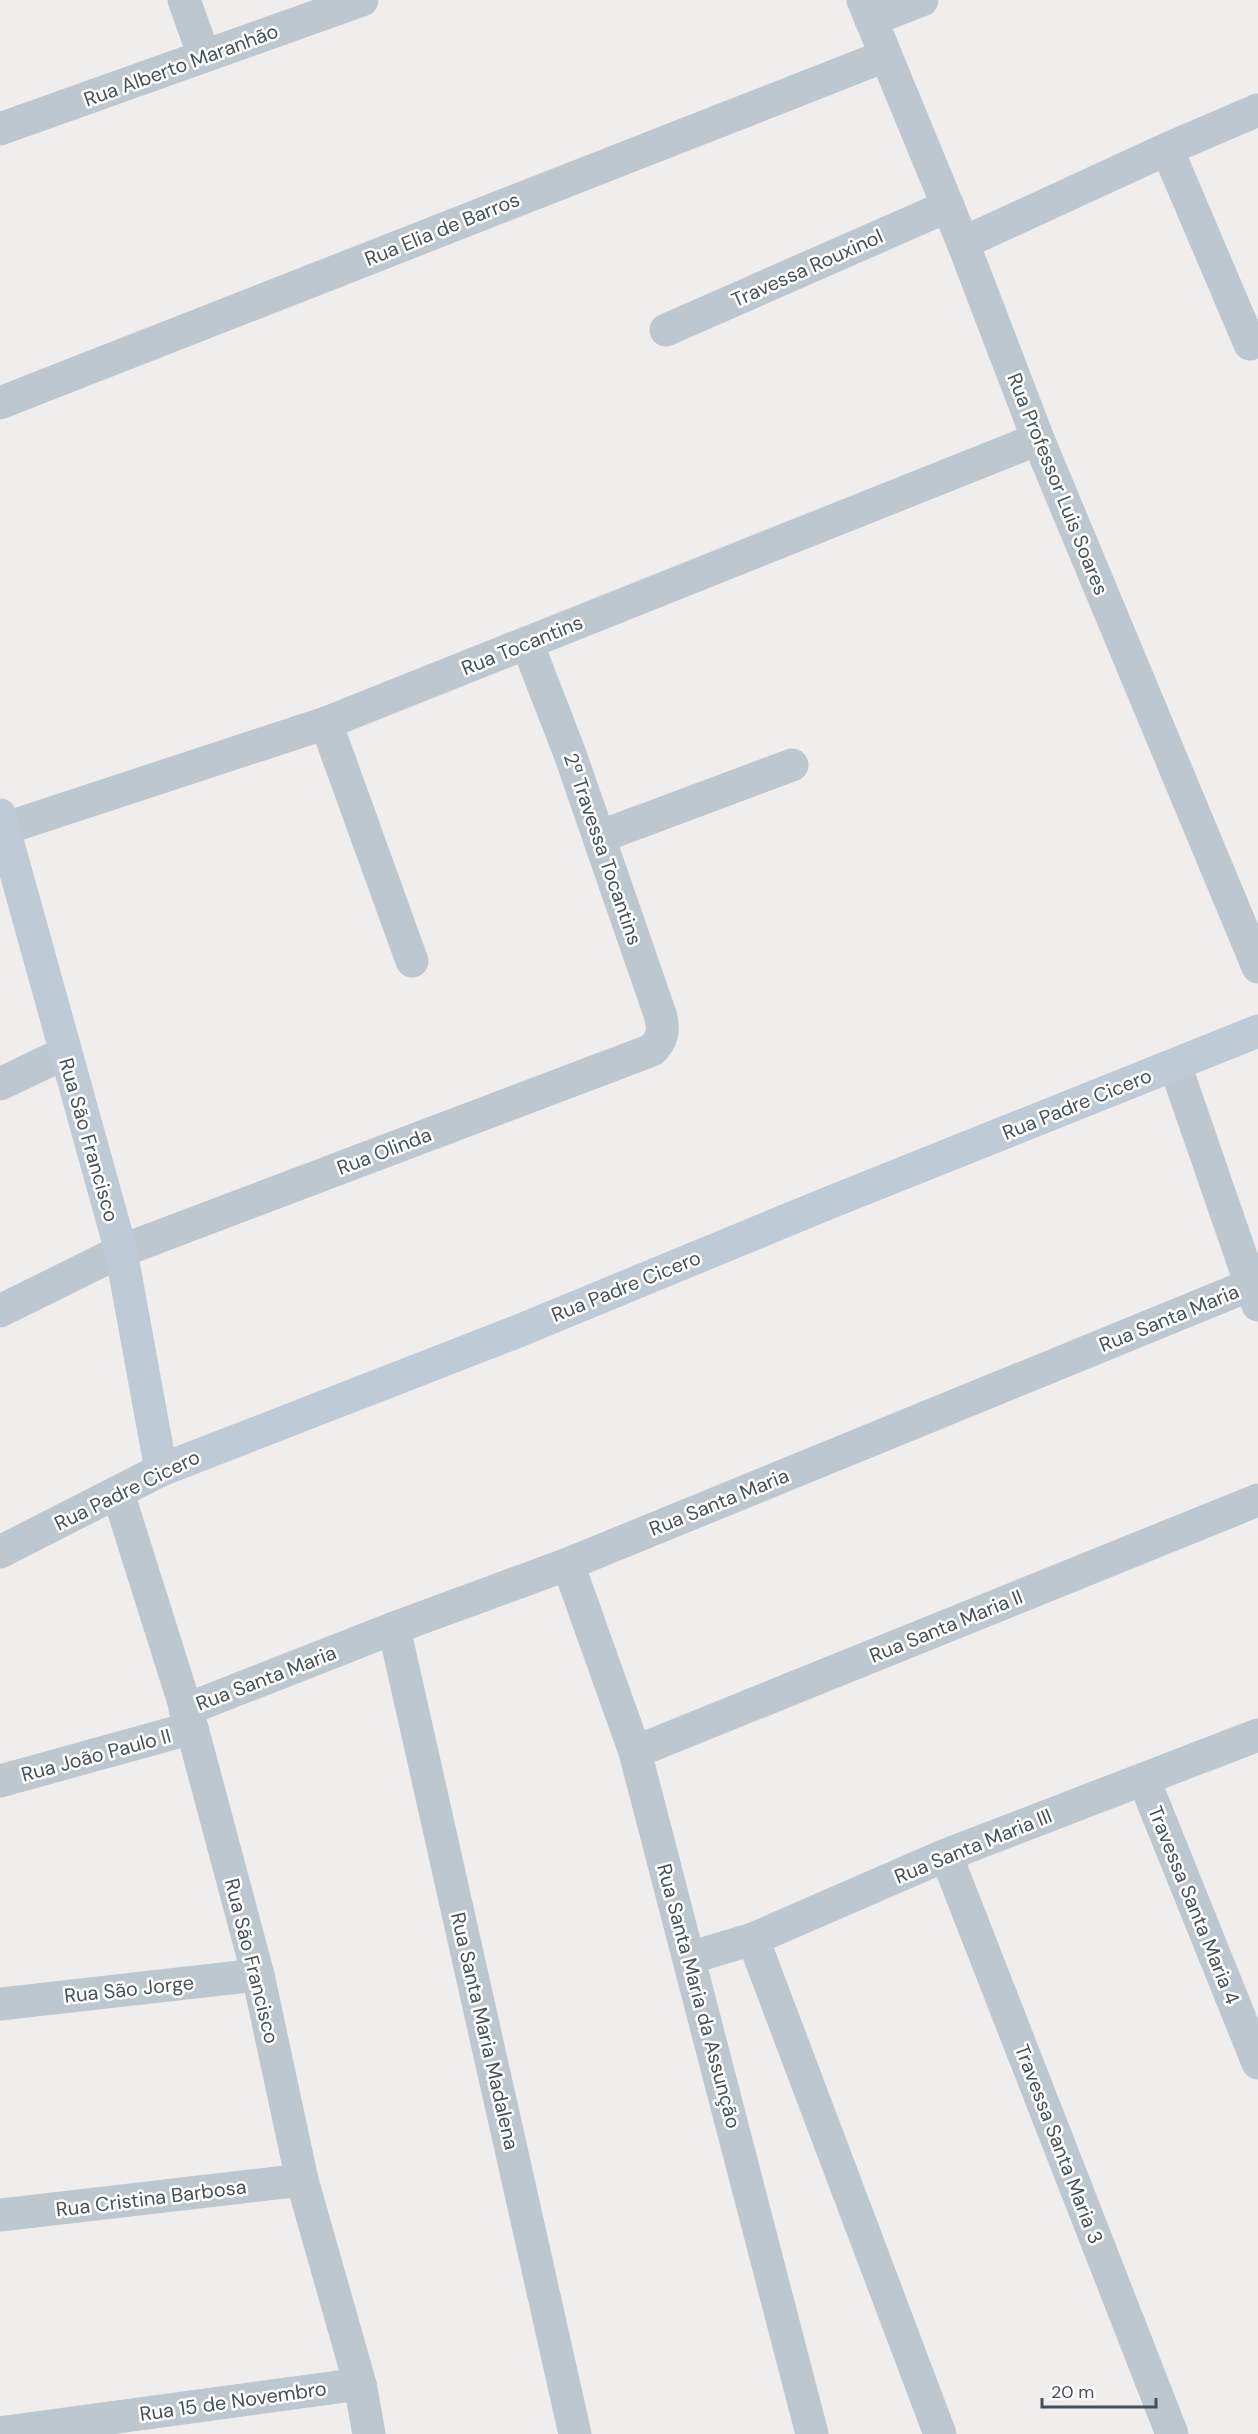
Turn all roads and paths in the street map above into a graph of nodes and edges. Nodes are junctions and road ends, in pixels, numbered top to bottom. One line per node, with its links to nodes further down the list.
1 (184, 0): 5 (street)
2 (362, 0): 5 (street, Rua Alberto Maranhão)
3 (922, 0): 4 (street)
4 (867, 10): 6 (street, Rua Professor Luis Soares)
5 (204, 56): 8 (street, Rua Alberto Maranhão)
6 (885, 56): 10 (street, Rua Professor Luis Soares); 14 (street, Rua Elia de Barros)
7 (1258, 110): 9 (street)
8 (0, 129)
9 (1167, 149): 11 (street); 13 (street)
10 (948, 206): 11 (street, Rua Professor Luis Soares); 12 (street, Travessa Rouxinol)
11 (963, 243): 15 (street, Rua Professor Luis Soares)
12 (666, 330)
13 (1250, 344)
14 (0, 403)
15 (1038, 439): 16 (street, Rua Tocantins); 22 (street, Rua Professor Luis Soares)
16 (527, 643): 17 (street, Rua Tocantins); 20 (street, 2ª Travessa Tocantins)
17 (326, 723): 19 (street, Rua Tocantins); 21 (street)
18 (792, 765): 20 (street)
19 (1, 825): 25 (street, Rua São Francisco)
20 (598, 837): 24 (street, 2ª Travessa Tocantins)
21 (412, 961)
22 (1258, 967)
23 (1258, 1031): 26 (street, Rua Padre Cicero)
24 (647, 1052): 28 (street, Rua Olinda)
25 (65, 1053): 27 (street); 28 (street, Rua São Francisco)
26 (1175, 1065): 29 (street); 31 (street, Rua Padre Cicero)
27 (0, 1084)
28 (120, 1251): 30 (street, Rua Olinda); 31 (street, Rua São Francisco)
29 (1254, 1295): 35 (street, Rua Santa Maria)
30 (0, 1311)
31 (160, 1470): 32 (street, Rua Padre Cicero)
32 (118, 1493): 34 (street, Rua Padre Cicero); 37 (street, Rua São Francisco)
33 (1258, 1500): 39 (street, Rua Santa Maria II)
34 (0, 1552)
35 (568, 1564): 36 (street, Rua Santa Maria); 39 (street, Rua Santa Maria da Assunção)
36 (394, 1628): 37 (street, Rua Santa Maria); 53 (street, Rua Santa Maria Madalena)
37 (189, 1719): 41 (street, Rua João Paulo II); 45 (street, Rua São Francisco)
38 (1258, 1735): 40 (street, Rua Santa Maria III)
39 (635, 1752): 44 (street, Rua Santa Maria da Assunção)
40 (1144, 1780): 42 (street, Rua Santa Maria III); 47 (street, Travessa Santa Maria 4)
41 (0, 1781)
42 (946, 1855): 43 (street, Rua Santa Maria III); 56 (street, Travessa Santa Maria 3)
43 (753, 1939): 44 (street, Rua Santa Maria III); 55 (street)
44 (689, 1958): 54 (street, Rua Santa Maria da Assunção)
45 (258, 1975): 46 (street, Rua São Jorge); 48 (street, Rua São Francisco)
46 (0, 2004)
47 (1258, 2063)
48 (302, 2180): 49 (street, Rua Cristina Barbosa); 50 (street, Rua São Francisco)
49 (0, 2215)
50 (360, 2384): 51 (street, Rua 15 de Novembro); 52 (street, Rua São Francisco)
51 (0, 2433)
52 (369, 2434)
53 (575, 2434)
54 (812, 2434)
55 (940, 2434)
56 (1172, 2434)

